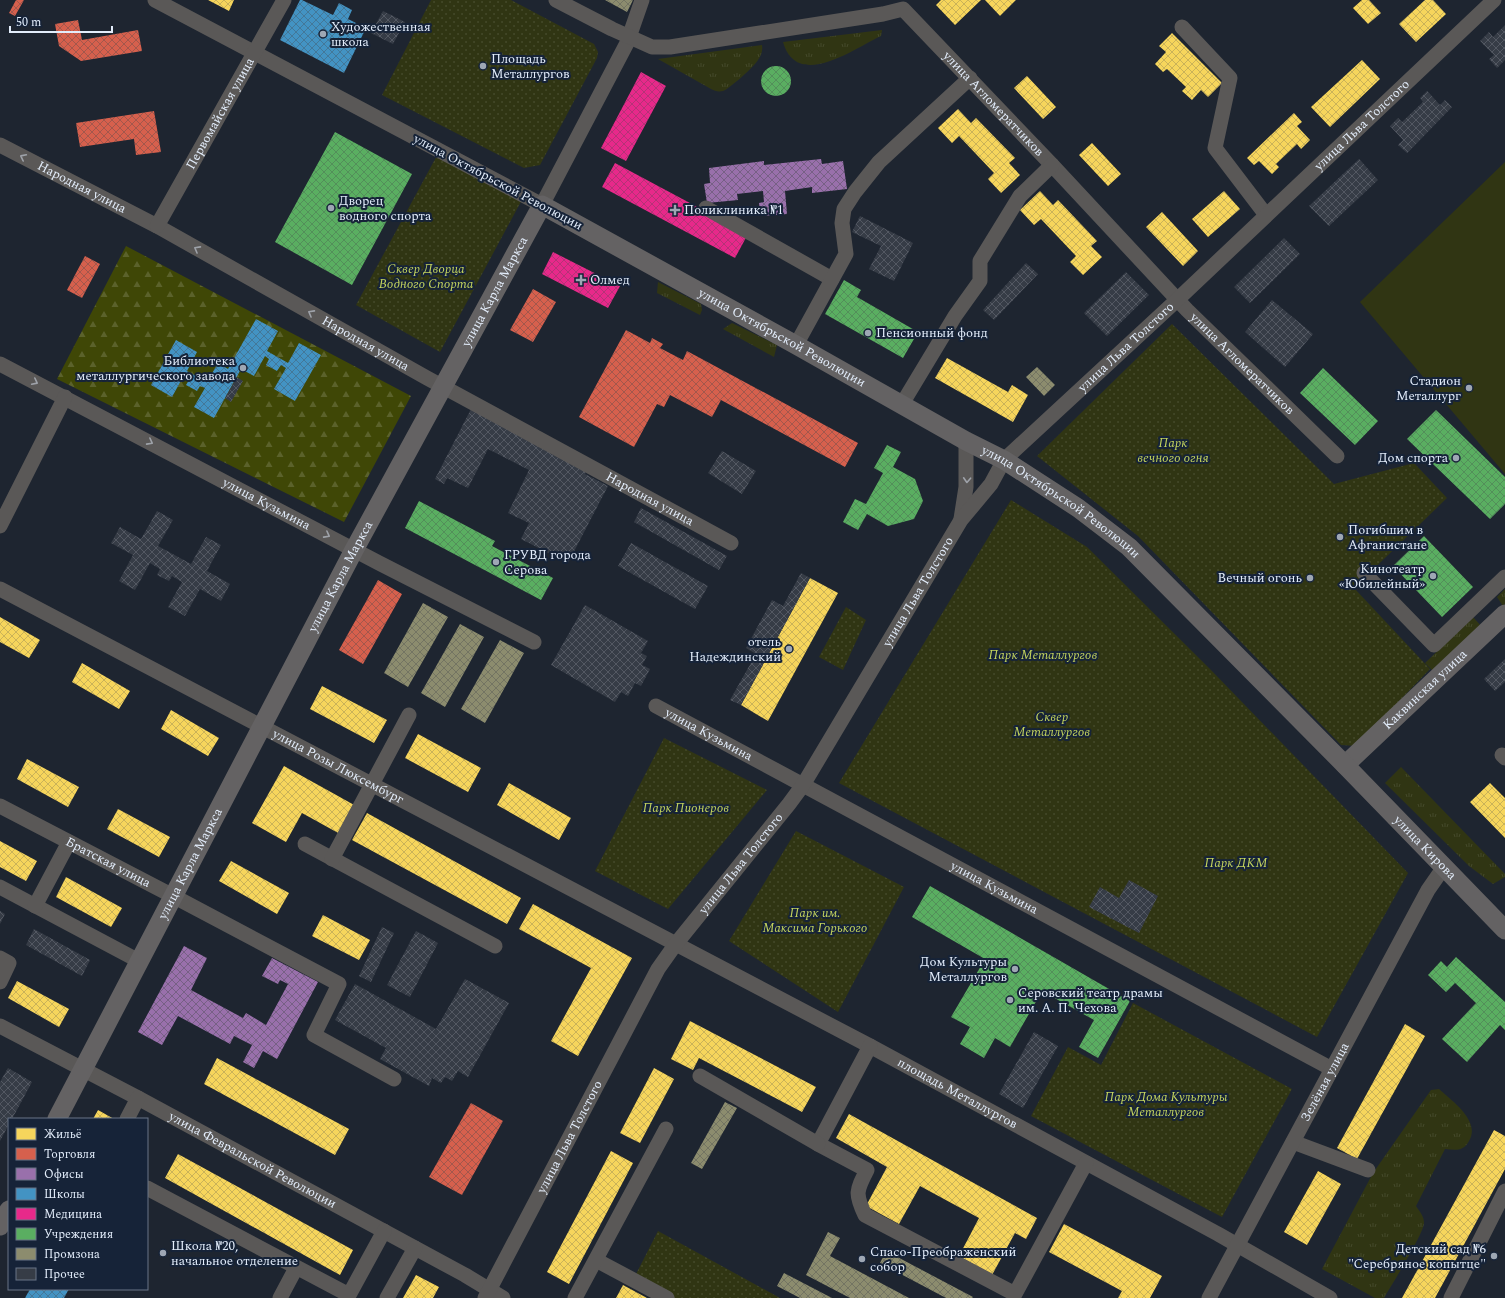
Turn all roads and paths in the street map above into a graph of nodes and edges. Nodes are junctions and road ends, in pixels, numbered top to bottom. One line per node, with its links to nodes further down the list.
1 (155, 0): 9 (street, улица Октябрьской Революции)
2 (284, 0): 9 (street, Первомайская улица)
3 (556, 0): 8 (street, улица Агломератчиков)
4 (642, 0): 8 (street, улица Карла Маркса)
5 (1494, 0): 15 (street, улица Льва Толстого)
6 (903, 5): 8 (street, улица Агломератчиков); 10 (street, улица Агломератчиков)
7 (1182, 27): 15 (street)
8 (630, 37): 13 (street, улица Карла Маркса)
9 (254, 52): 13 (street, улица Октябрьской Революции); 16 (street, Первомайская улица)
10 (970, 78): 12 (street, улица Агломератчиков); 17 (street)
11 (0, 145): 16 (street, Народная улица, one-way to 11)
12 (1052, 165): 18 (street, улица Агломератчиков); 23 (street)
13 (542, 205): 19 (main road, улица Октябрьской Революции); 21 (main road, улица Карла Маркса)
14 (706, 208): 17 (street)
15 (1266, 216): 18 (street, улица Льва Толстого)
16 (157, 226): 21 (street, Народная улица, one-way to 16)
17 (832, 279): 19 (street)
18 (1177, 300): 25 (street, улица Агломератчиков); 26 (street, улица Льва Толстого)
19 (796, 345): 23 (main road, улица Октябрьской Революции)
20 (0, 364): 22 (street, улица Кузьмина, one-way to 22)
21 (443, 386): 29 (street, Народная улица); 30 (main road, улица Карла Маркса)
22 (65, 397): 28 (street); 30 (street, улица Кузьмина, one-way to 30)
23 (902, 404): 24 (main road, улица Октябрьской Революции)
24 (966, 441): 26 (main road, улица Октябрьской Революции); 27 (street, one-way to 27)
25 (1337, 456)
26 (1004, 460): 27 (street, улица Льва Толстого); 39 (main road, улица Октябрьской Революции)
27 (961, 520): 41 (street, улица Льва Толстого)
28 (0, 526)
29 (731, 543)
30 (354, 550): 35 (street, улица Кузьмина); 38 (main road, улица Карла Маркса)
31 (1364, 573): 32 (street)
32 (1505, 577)
33 (0, 589): 38 (street, улица Розы Люксембург)
34 (1505, 614): 39 (main road, Каквинская улица)
35 (534, 642)
36 (656, 706): 41 (street, улица Кузьмина)
37 (409, 715): 40 (street)
38 (262, 726): 40 (street, улица Розы Люксембург); 48 (main road, улица Карла Маркса)
39 (1345, 765): 46 (main road, улица Кирова)
40 (372, 784): 45 (street); 51 (street, улица Розы Люксембург)
41 (803, 785): 51 (street, улица Льва Толстого); 58 (street, улица Кузьмина)
42 (0, 806): 43 (street, Братская улица)
43 (70, 842): 48 (street, Братская улица); 49 (street)
44 (304, 844): 45 (street)
45 (332, 858): 52 (street)
46 (1444, 868): 50 (main road, улица Кирова); 58 (street, Зелёная улица)
47 (0, 887): 49 (street)
48 (173, 896): 54 (main road, улица Карла Маркса); 61 (street, Братская улица)
49 (35, 906): 54 (street)
50 (1505, 930)
51 (675, 945): 57 (street, площадь Металлургов); 79 (street, улица Льва Толстого)
52 (495, 946)
53 (0, 958): 55 (street)
54 (139, 961): 59 (main road, улица Карла Маркса)
55 (0, 982)
56 (0, 1026): 59 (street, улица Февральской Революции)
57 (870, 1046): 67 (street); 68 (street, площадь Металлургов)
58 (1332, 1069): 66 (street, Зелёная улица)
59 (83, 1070): 62 (street, улица Февральской Революции); 63 (main road, улица Карла Маркса)
60 (700, 1076): 67 (street)
61 (394, 1079)
62 (138, 1098): 64 (street); 74 (street, улица Февральской Революции)
63 (58, 1118)
64 (128, 1118)
65 (666, 1129): 77 (street)
66 (1293, 1142): 69 (street); 75 (street, Зелёная улица)
67 (818, 1144): 68 (street)
68 (1086, 1163): 75 (street, площадь Металлургов)
69 (1368, 1170)
70 (148, 1189): 78 (street)
71 (1505, 1191): 87 (street)
72 (8, 1212): 73 (main road)
73 (0, 1226)
74 (384, 1231): 76 (street, улица Февральской Революции); 78 (street)
75 (1237, 1246): 85 (street, Зелёная улица); 86 (street, площадь Металлургов)
76 (415, 1248): 79 (street, улица Февральской Революции); 81 (street)
77 (596, 1260): 83 (street); 84 (street)
78 (296, 1268): 80 (street)
79 (487, 1294): 82 (street, улица Февральской Революции)
80 (280, 1298)
81 (387, 1298)
82 (503, 1298)
83 (575, 1298)
84 (667, 1298)
85 (1209, 1298)
86 (1330, 1298)
87 (1451, 1298)

